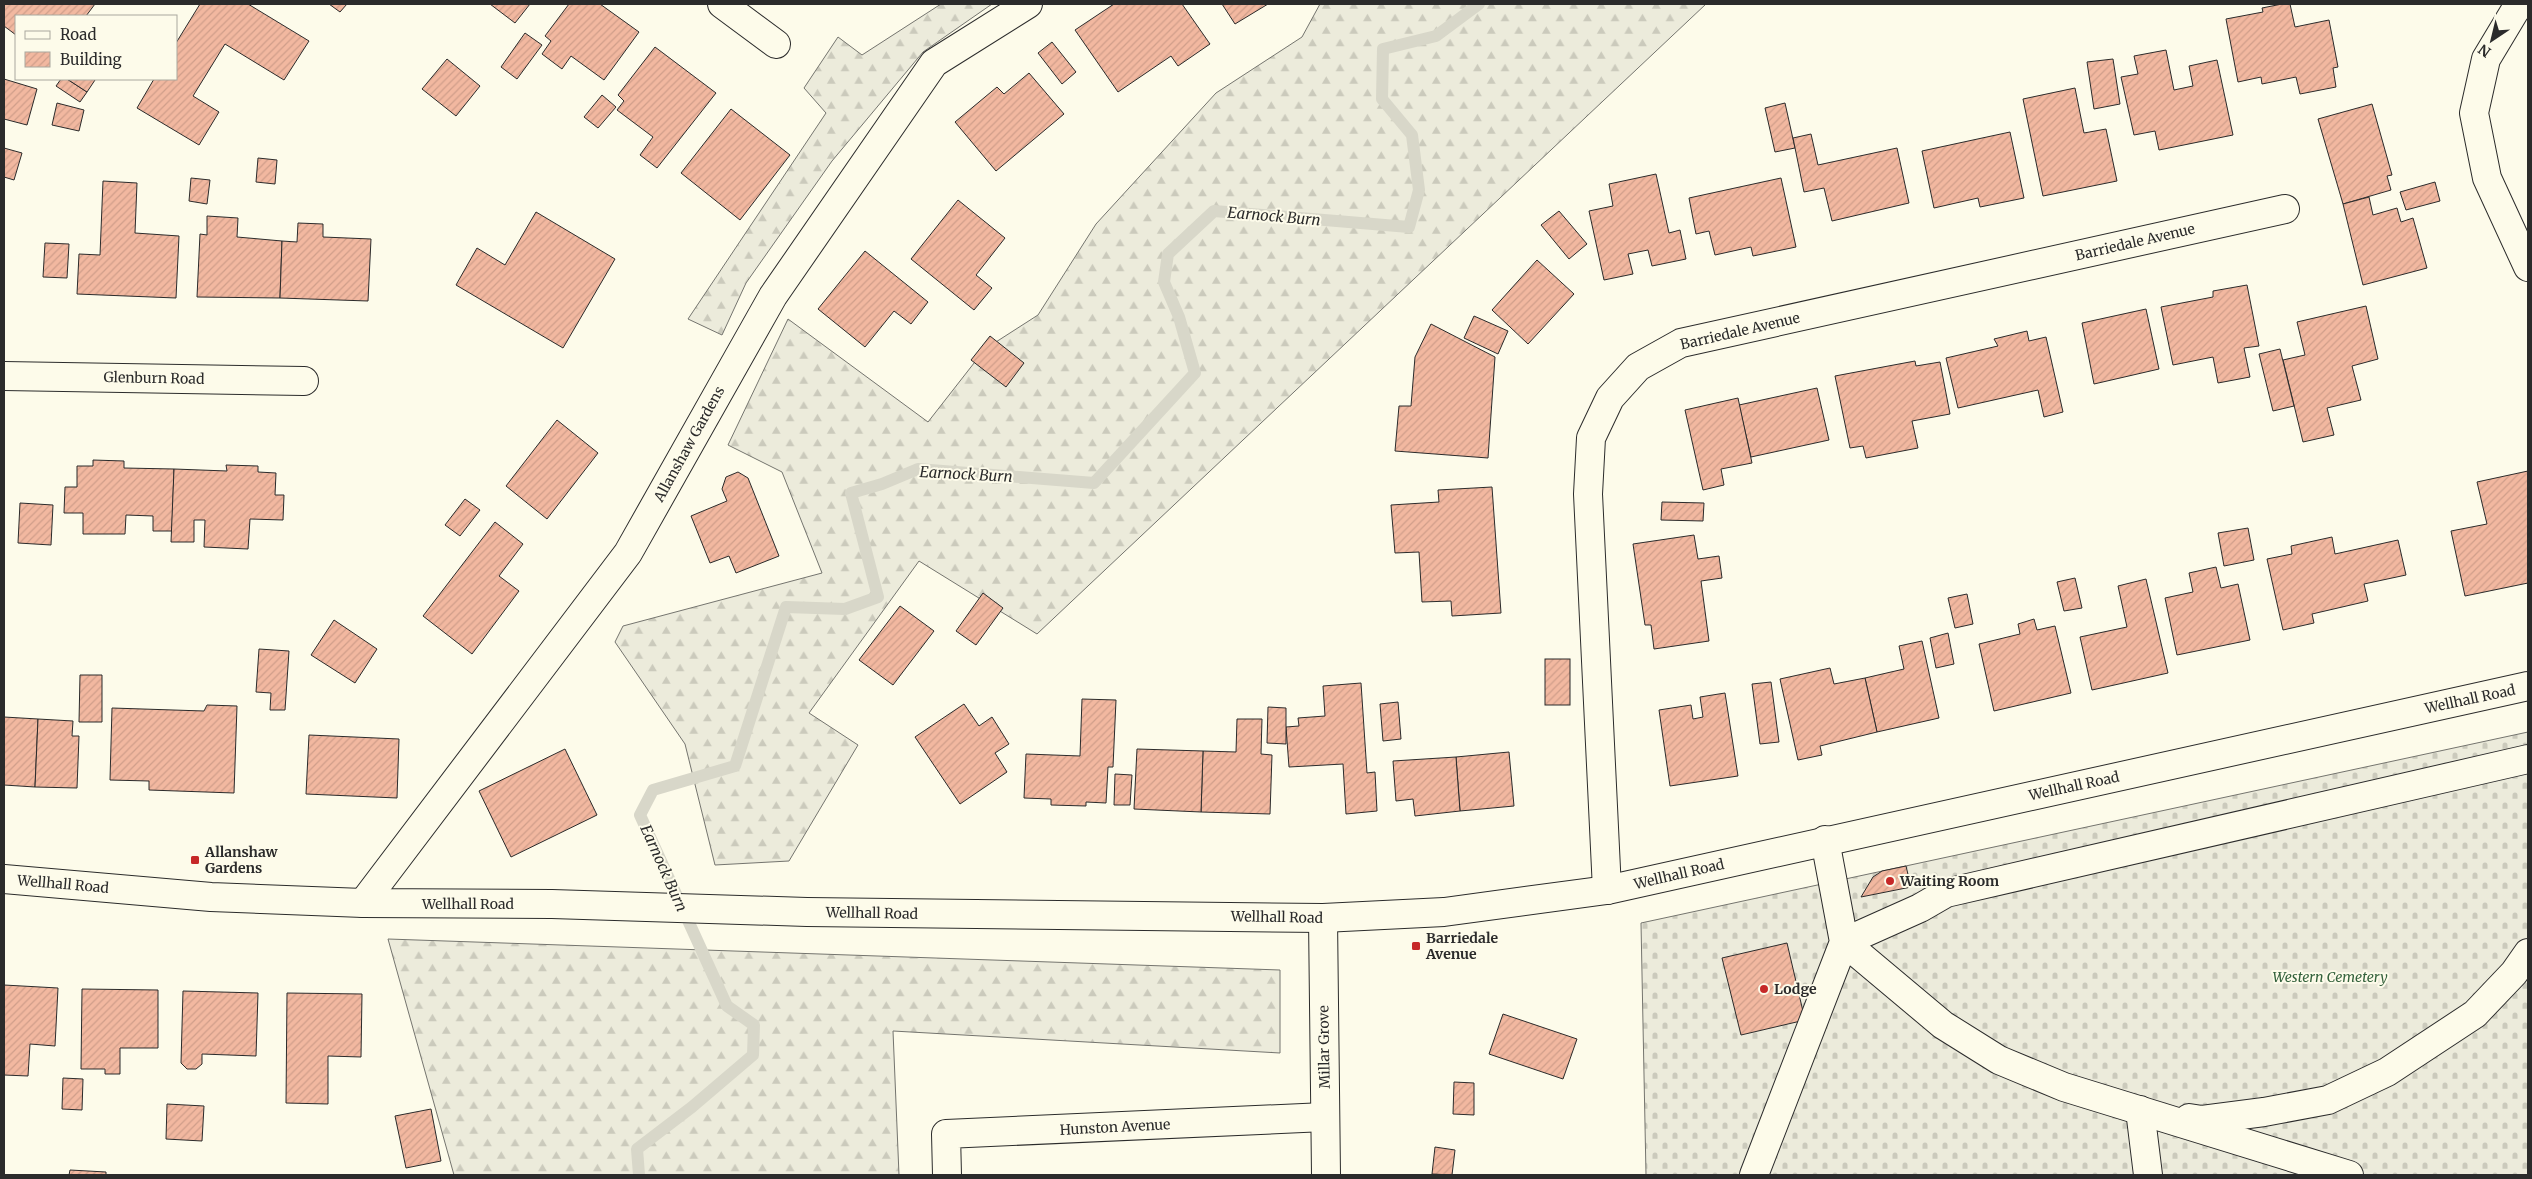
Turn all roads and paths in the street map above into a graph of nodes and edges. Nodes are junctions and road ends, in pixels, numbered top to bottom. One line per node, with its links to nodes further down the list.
1 (722, 4): 4 (street)
2 (1028, 4): 15 (street, Allanshaw Gardens)
3 (2524, 4): 6 (street)
4 (776, 44)
5 (2285, 209): 14 (street, Barriedale Avenue)
6 (2521, 235): 7 (street)
7 (2528, 266)
8 (4, 376): 9 (street, Glenburn Road)
9 (304, 381)
10 (2528, 686): 12 (street, Wellhall Road)
11 (2528, 759): 17 (street)
12 (1825, 840): 14 (street, Wellhall Road); 17 (street)
13 (4, 879): 15 (street, Wellhall Road)
14 (1607, 890): 16 (street, Wellhall Road)
15 (363, 903): 16 (street, Wellhall Road)
16 (1323, 918): 20 (street, Millar Grove)
17 (1844, 942): 19 (street); 23 (street)
18 (2528, 952): 19 (street)
19 (2140, 1110): 24 (street); 25 (street)
20 (1325, 1117): 21 (street, Hunston Avenue); 22 (street, Millar Grove)
21 (947, 1175)
22 (1326, 1175)
23 (1754, 1175)
24 (2148, 1175)
25 (2350, 1175)

